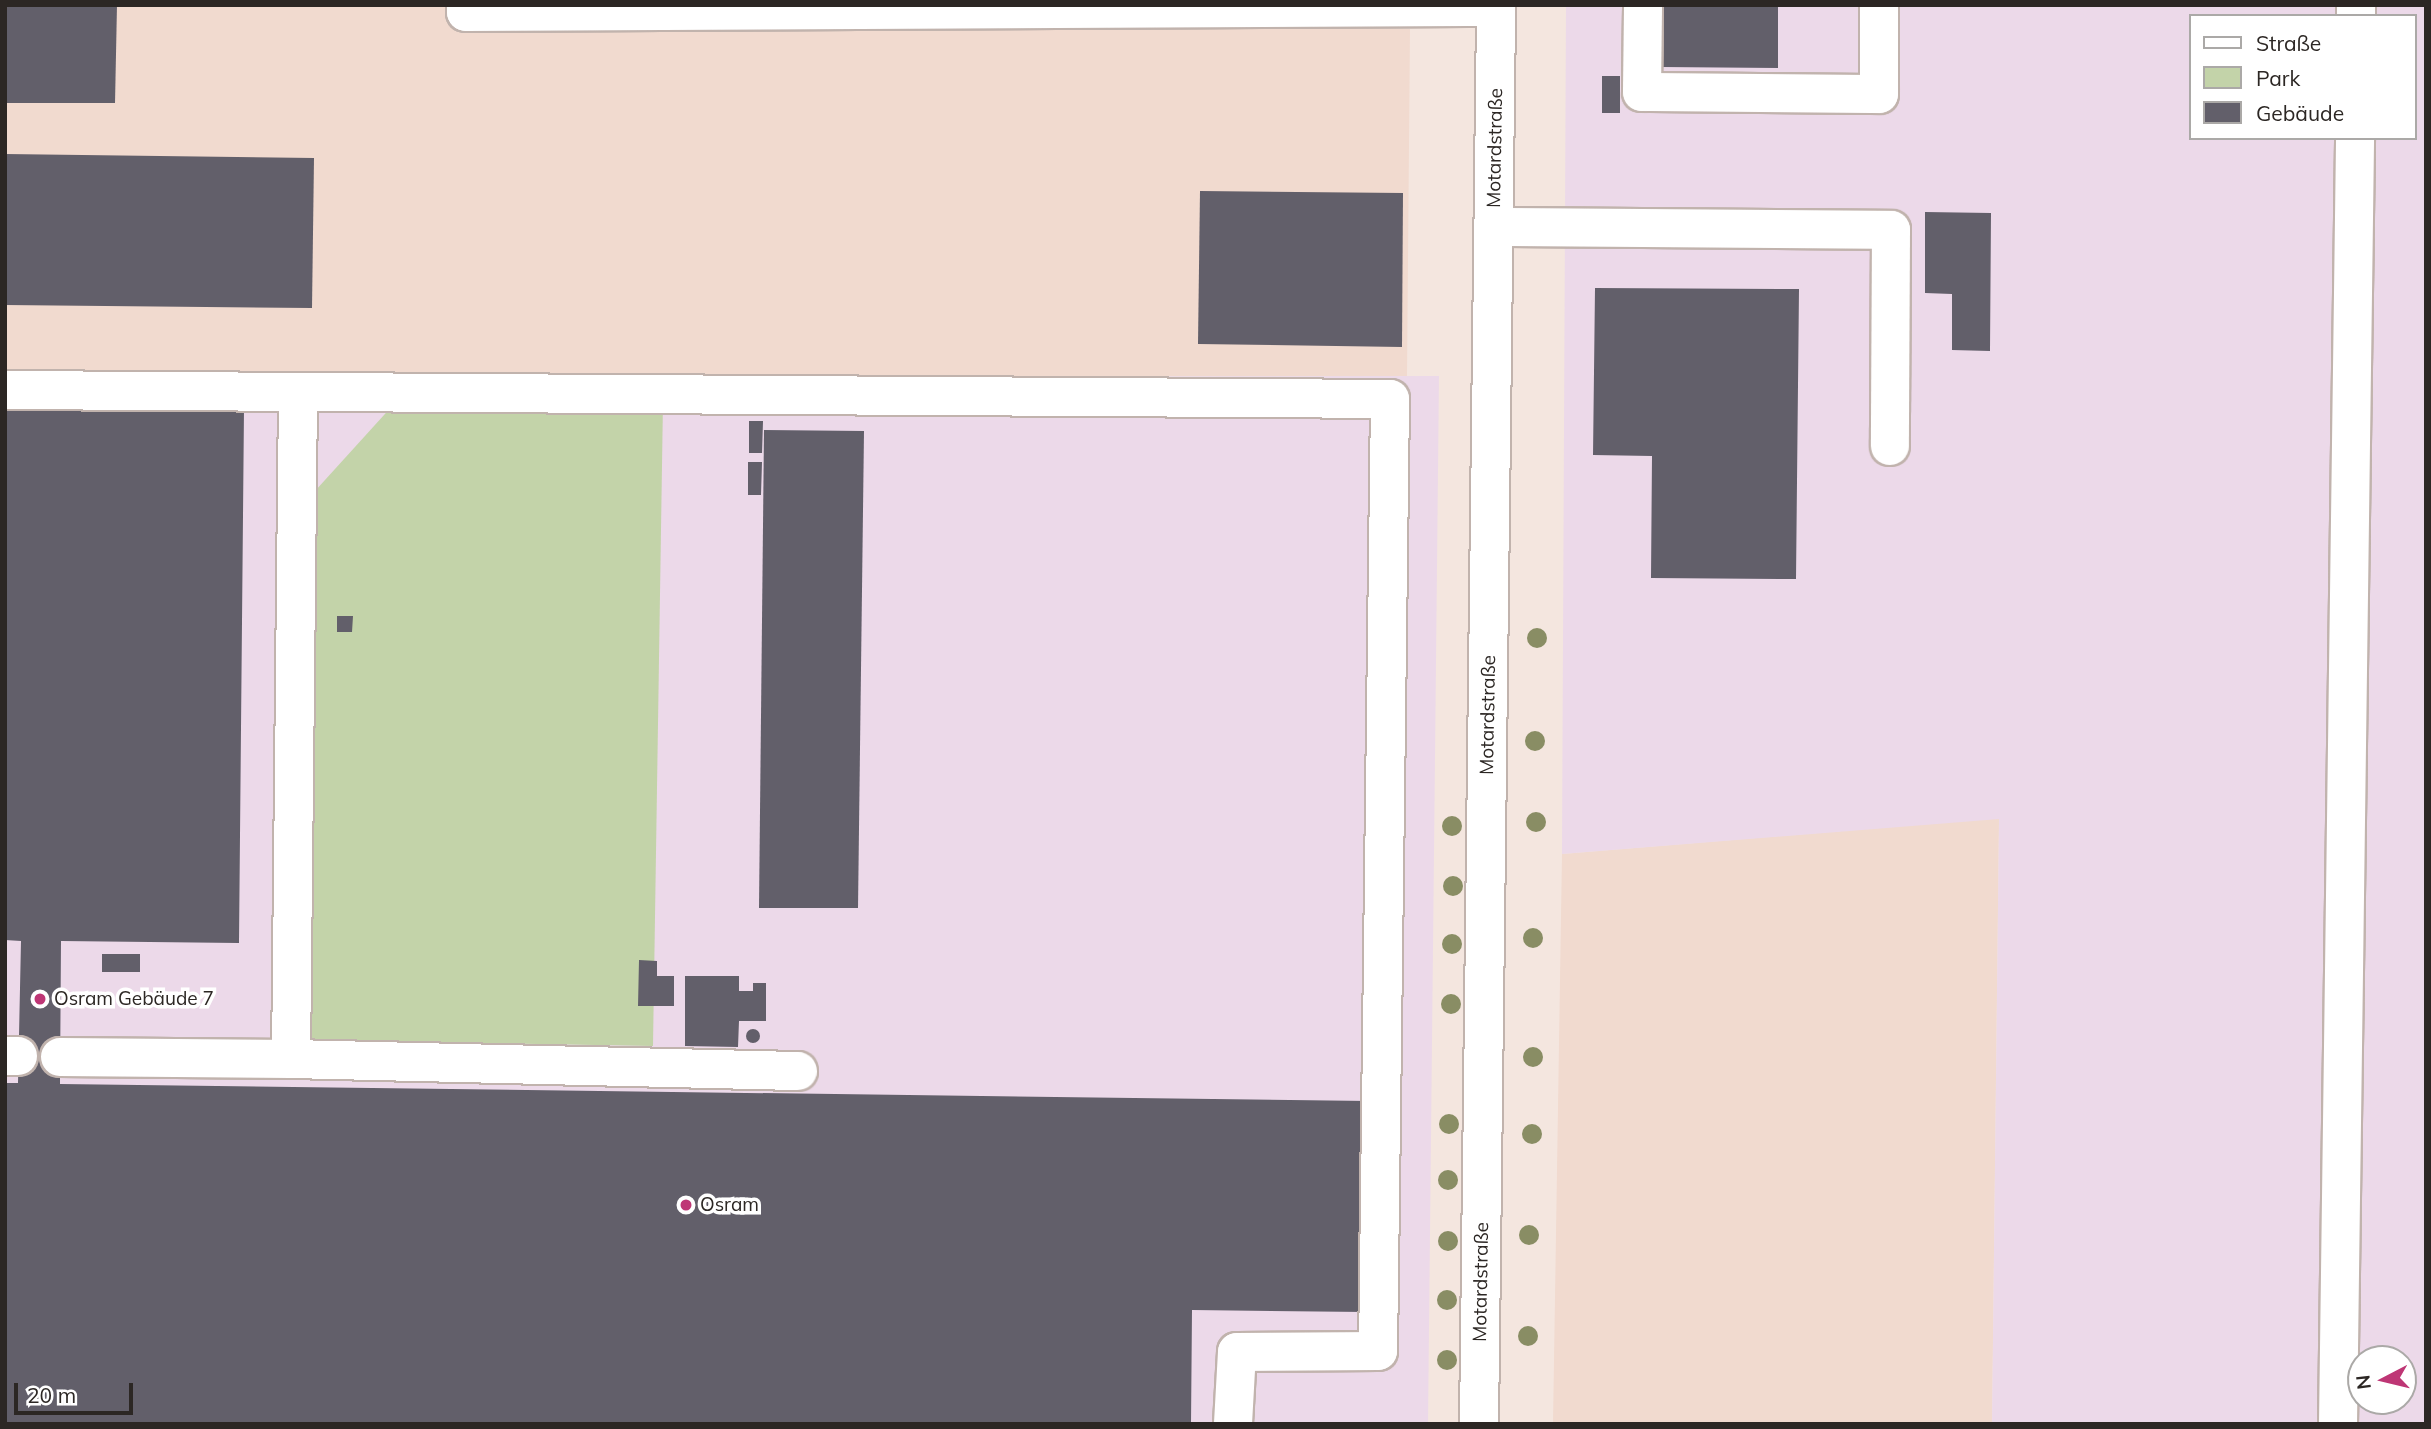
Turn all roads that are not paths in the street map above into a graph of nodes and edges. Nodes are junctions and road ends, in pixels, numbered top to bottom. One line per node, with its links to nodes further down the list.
1 (1879, 5): 4 (street)
2 (1325, 6): 3 (street, Motardstraße); 5 (street, Motardstraße)
3 (1496, 6): 7 (street, Motardstraße)
4 (1643, 8)
5 (466, 9)
6 (2355, 140): 16 (street)
7 (1494, 227): 10 (street); 15 (street, Motardstraße)
8 (5, 390): 9 (street)
9 (299, 393): 12 (street); 14 (street)
10 (1890, 446)
11 (60, 1057): 12 (street)
12 (291, 1059): 13 (street)
13 (798, 1071)
14 (1233, 1424)
15 (1479, 1424)
16 (2337, 1424)

